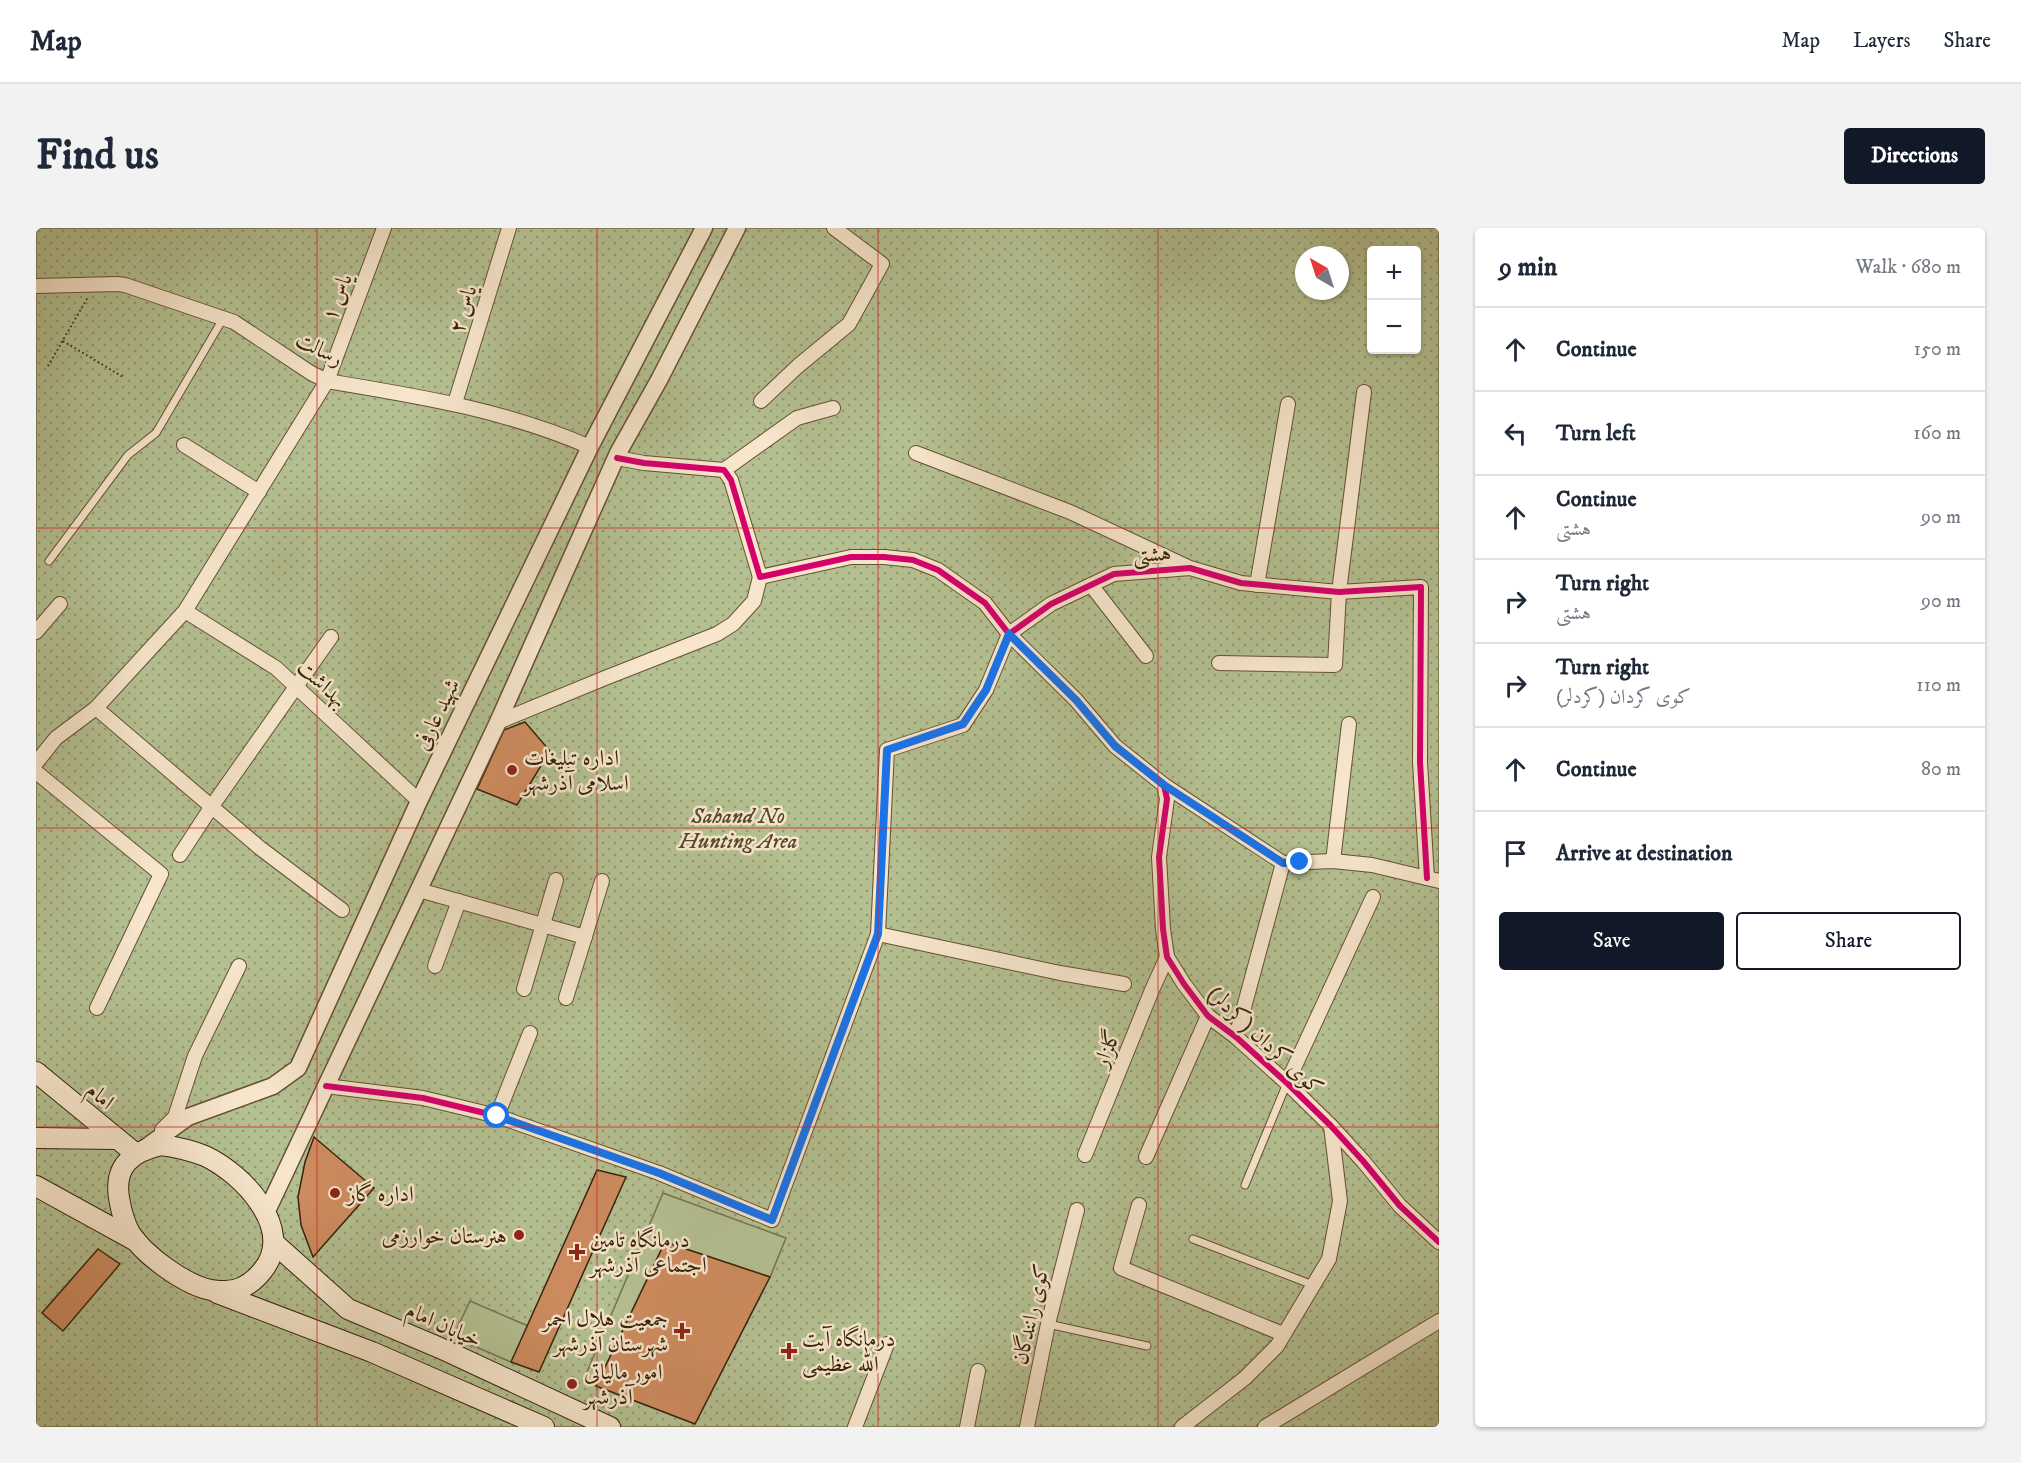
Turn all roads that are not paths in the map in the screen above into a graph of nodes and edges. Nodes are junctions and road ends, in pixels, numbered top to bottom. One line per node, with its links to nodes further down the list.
1 (384, 228): 8 (street, یاس ۱)
2 (509, 228): 11 (street, یاس ۲)
3 (704, 228): 15 (street, شهید عارفی)
4 (737, 228): 17 (street)
5 (834, 228): 10 (street)
6 (36, 286): 7 (street, رسالت)
7 (224, 317): 8 (street, رسالت); 20 (lane)
8 (327, 381): 11 (street, رسالت); 19 (street, یاس ۱)
9 (1364, 392): 25 (street)
10 (761, 401)
11 (455, 403): 15 (street, رسالت)
12 (1288, 404): 24 (street)
13 (833, 408): 18 (street)
14 (184, 445): 19 (street)
15 (591, 446): 17 (street); 17 (street); 40 (street, شهید عارفی)
16 (916, 453): 21 (street)
17 (616, 458): 18 (street); 35 (street)
18 (724, 470): 22 (street)
19 (258, 492): 27 (street, یاس ۱)
20 (49, 561)
21 (1190, 568): 23 (street, هشتی); 24 (street, هشتی)
22 (760, 577): 29 (street); 35 (street)
23 (1091, 585): 29 (street, هشتی); 31 (street)
24 (1257, 585): 25 (street, هشتی)
25 (1339, 592): 32 (street); 46 (street, هشتی)
26 (60, 604): 28 (street)
27 (185, 611): 33 (street, بهداشت); 34 (street, یاس ۱)
28 (36, 632)
29 (1009, 634): 39 (street); 53 (street)
30 (331, 638): 33 (street)
31 (1146, 656)
32 (1219, 663)
33 (296, 686): 40 (street, بهداشت); 41 (street)
34 (96, 708): 37 (street, یاس ۱); 41 (street)
35 (498, 722): 48 (street)
36 (1349, 724): 43 (street)
37 (36, 763)
38 (36, 772): 61 (street)
39 (1164, 785): 44 (street); 55 (street, کوی کردان (کردلر))
40 (419, 801): 72 (street, شهید عارفی)
41 (212, 806): 42 (street); 51 (street)
42 (180, 855)
43 (1333, 861): 44 (street); 46 (street)
44 (1283, 863): 64 (street)
45 (556, 880): 52 (street)
46 (1433, 880)
47 (602, 881): 54 (street)
48 (419, 890): 50 (street); 67 (street)
49 (1373, 897): 66 (street)
50 (459, 901): 52 (street); 57 (street)
51 (342, 910)
52 (544, 924): 54 (street); 59 (street)
53 (878, 934): 58 (street); 68 (street)
54 (585, 937): 60 (street)
55 (1167, 957): 62 (street, کوی کردان (کردلر)); 73 (street, گلزار)
56 (239, 966): 72 (street)
57 (435, 966)
58 (1124, 984)
59 (524, 989)
60 (566, 998)
61 (97, 1008)
62 (1208, 1016): 64 (street, کوی کردان (کردلر)); 74 (street)
63 (530, 1033): 68 (street)
64 (1236, 1037): 66 (street, کوی کردان (کردلر))
65 (36, 1072): 71 (main road, امام)
66 (1287, 1083): 69 (street, کوی کردان (کردلر)); 75 (lane)
67 (326, 1086): 68 (street); 79 (street)
68 (497, 1116)
69 (1331, 1126): 81 (street, کوی کردان (کردلر)); 84 (street)
70 (36, 1138): 71 (main road)
71 (115, 1139): 72 (main road, امام)
72 (140, 1152): 79 (main road); 82 (main road)
73 (1085, 1155)
74 (1146, 1157)
75 (1245, 1185)
76 (36, 1186): 82 (main road)
77 (1139, 1205): 88 (street)
78 (1077, 1210): 87 (street, کوی رانندگان)
79 (266, 1213): 83 (main road)
80 (1193, 1239): 84 (lane)
81 (1439, 1242)
82 (139, 1243): 85 (main road)
83 (274, 1243): 85 (main road); 93 (main road, خیابان امام)
84 (1313, 1285): 88 (street)
85 (211, 1290): 92 (main road)
86 (1439, 1320): 98 (street)
87 (1048, 1324): 90 (lane); 96 (street, کوی رانندگان)
88 (1283, 1335): 97 (street)
89 (887, 1344): 94 (street)
90 (1147, 1346)
91 (978, 1371): 95 (street)
92 (544, 1427)
93 (610, 1427)
94 (855, 1427)
95 (967, 1427)
96 (1027, 1427)
97 (1182, 1427)
98 (1265, 1427)

